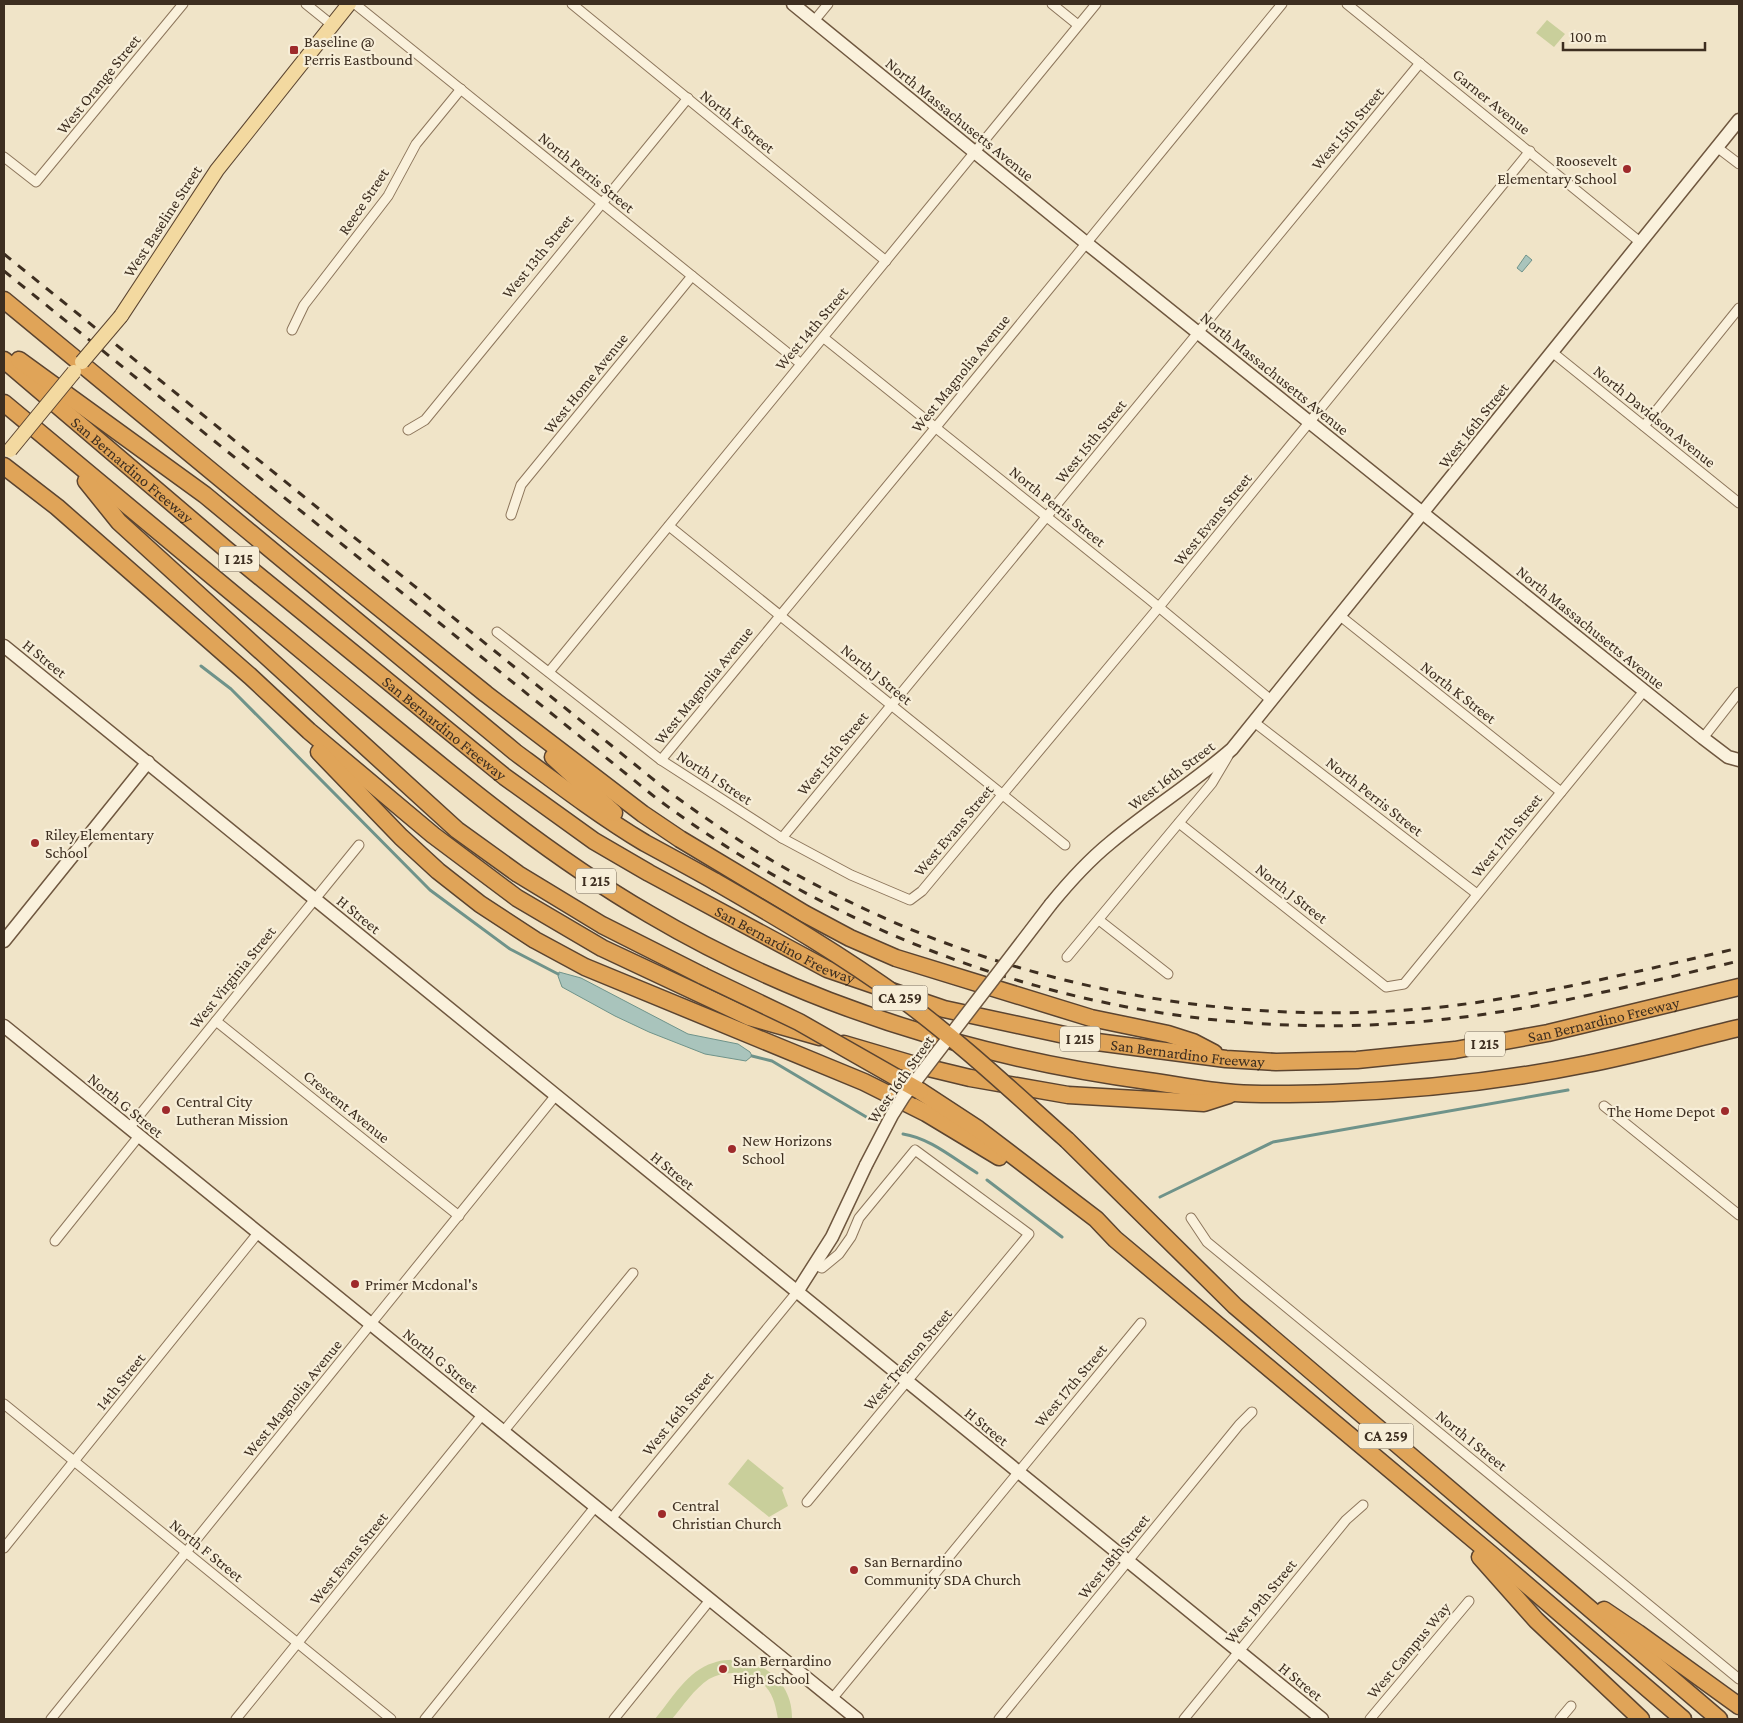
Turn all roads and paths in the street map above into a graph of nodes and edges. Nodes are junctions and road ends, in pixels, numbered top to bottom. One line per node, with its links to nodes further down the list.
1 (183, 4): 22 (street, West Orange Street)
2 (306, 4): 13 (street)
3 (349, 4): 13 (main road, West Baseline Street)
4 (355, 4): 16 (street, North Perris Street)
5 (572, 4): 17 (street, North K Street)
6 (793, 4): 12 (street, North Massachusetts Avenue)
7 (828, 4): 12 (street)
8 (1052, 4): 14 (street)
9 (1096, 4): 14 (street, West 14th Street)
10 (1282, 4): 25 (street, West Magnolia Avenue)
11 (1347, 4): 15 (street, Garner Avenue)
12 (814, 21): 20 (street, North Massachusetts Avenue)
13 (332, 25): 37 (main road, West Baseline Street, bridge)
14 (1078, 25): 20 (street, West 14th Street)
15 (1420, 63): 21 (street, Garner Avenue); 32 (street, West 15th Street)
16 (461, 89): 24 (street, North Perris Street); 31 (street, Reece Street)
17 (688, 98): 24 (street, West 13th Street); 27 (street, North K Street)
18 (1739, 120): 19 (street, West 16th Street)
19 (1718, 148): 23 (street); 26 (street, West 16th Street)
20 (976, 152): 25 (street, North Massachusetts Avenue); 27 (street, West 14th Street)
21 (1530, 152): 26 (street, Garner Avenue); 40 (street, West Evans Street)
22 (4, 157)
23 (1739, 164)
24 (602, 203): 28 (street, North Perris Street); 43 (street, West 13th Street)
25 (1086, 242): 32 (street, North Massachusetts Avenue); 42 (street, West Magnolia Avenue)
26 (1640, 242): 35 (street, West 16th Street)
27 (886, 261): 33 (street, West 14th Street)
28 (692, 276): 38 (street, North Perris Street); 48 (street, West Home Avenue)
29 (4, 300): 37 (highway)
30 (1739, 308): 41 (street)
31 (292, 330)
32 (1198, 332): 40 (street, North Massachusetts Avenue); 50 (street, West 15th Street)
33 (824, 338): 38 (street, West 14th Street); 42 (street, North Perris Street)
34 (4, 349): 75 (highway)
35 (1552, 352): 41 (street, North Davidson Avenue); 49 (street, West 16th Street)
36 (4, 360): 90 (highway, San Bernardino Freeway / I 215)
37 (82, 362): 44 (main road, West Baseline Street, bridge); 60 (highway)
38 (800, 363): 51 (street, West 14th Street)
39 (4, 403): 45 (highway, San Bernardino Freeway / I 215)
40 (1311, 422): 49 (street, North Massachusetts Avenue); 52 (street, West Evans Street)
41 (1644, 426): 47 (street, North Davidson Avenue)
42 (936, 428): 50 (street, North Perris Street); 53 (street, West Magnolia Avenue)
43 (408, 430)
44 (7, 453)
45 (66, 456): 91 (highway, San Bernardino Freeway / I 215); 99 (highway, bridge)
46 (4, 466): 64 (highway)
47 (1737, 497)
48 (511, 514)
49 (1423, 514): 54 (street, West 16th Street); 58 (street, North Massachusetts Avenue)
50 (1047, 517): 52 (street, North Perris Street); 62 (street, West 15th Street)
51 (669, 526): 53 (street, North J Street); 57 (street, West 14th Street)
52 (1159, 607): 61 (street, North Perris Street); 72 (street, West Evans Street)
53 (779, 615): 62 (street, North J Street); 68 (street, West Magnolia Avenue)
54 (1339, 615): 61 (street, West 16th Street); 71 (street, North K Street)
55 (497, 632): 57 (street, North I Street)
56 (4, 646): 69 (street, H Street)
57 (549, 672): 68 (street, North I Street)
58 (1644, 691): 65 (street, North Massachusetts Avenue); 71 (street, West 17th Street)
59 (1739, 692): 65 (street)
60 (486, 694): 75 (highway); 90 (highway)
61 (1272, 700): 63 (street, West 16th Street)
62 (891, 705): 72 (street, North J Street); 74 (street, West 15th Street)
63 (1254, 722): 66 (street, West 16th Street); 78 (street, North Perris Street)
64 (309, 732): 91 (highway); 99 (highway)
65 (1703, 738): 67 (street, North Massachusetts Avenue)
66 (1232, 749): 73 (street, West 16th Street); 101 (street, West 16th Street, bridge)
67 (1733, 758): 70 (street, North Massachusetts Avenue)
68 (661, 760): 74 (street, North I Street)
69 (148, 762): 79 (street, H Street); 82 (street)
70 (1739, 766)
71 (1561, 792): 78 (street, West 17th Street)
72 (1003, 795): 77 (street, North J Street); 80 (street, West Evans Street)
73 (1179, 823): 81 (street, West 16th Street); 85 (street, North J Street)
74 (782, 838): 80 (street, North I Street)
75 (644, 842): 121 (highway, CA 259, bridge)
76 (359, 845): 79 (street, West Virginia Street)
77 (1065, 845)
78 (1477, 894): 85 (street, West 17th Street)
79 (316, 899): 87 (street, West Virginia Street); 92 (street, H Street)
80 (910, 900)
81 (1099, 920): 83 (street, West 16th Street); 84 (street)
82 (4, 941)
83 (1067, 957)
84 (1168, 974)
85 (1386, 987)
86 (1739, 987): 90 (highway, San Bernardino Freeway / I 215)
87 (216, 1020): 94 (street, West Virginia Street); 96 (street, Crescent Avenue)
88 (4, 1026): 94 (street, North G Street)
89 (1739, 1028): 91 (highway, San Bernardino Freeway / I 215)
90 (1226, 1059)
91 (1234, 1093)
92 (556, 1095): 96 (street, West Magnolia Avenue); 103 (street, H Street)
93 (1604, 1106): 95 (street)
94 (134, 1132): 98 (street, North G Street); 100 (street, West Virginia Street)
95 (1739, 1215)
96 (459, 1216): 105 (street, West Magnolia Avenue)
97 (1191, 1218): 126 (street, North I Street)
98 (258, 1233): 105 (street, North G Street); 111 (street, 14th Street)
99 (1115, 1239): 116 (highway, CA 259)
100 (55, 1241)
101 (815, 1265): 103 (street, West 16th Street); 106 (street, West Trenton Street)
102 (633, 1273): 110 (street)
103 (797, 1292): 106 (street, H Street); 117 (street, West 16th Street)
104 (1140, 1323): 112 (street, West 17th Street)
105 (371, 1325): 109 (street, North G Street); 119 (street, West Magnolia Avenue)
106 (908, 1382): 112 (street, H Street); 113 (street, West Trenton Street)
107 (4, 1404): 111 (street, North F Street)
108 (1252, 1412): 120 (street, West 18th Street)
109 (482, 1415): 110 (street, North G Street); 124 (street, West Evans Street)
110 (503, 1432): 115 (street, North G Street)
111 (74, 1462): 118 (street, 14th Street); 119 (street, North F Street)
112 (1018, 1472): 120 (street, H Street); 127 (street, West 17th Street)
113 (807, 1502)
114 (1363, 1505): 125 (street, West 19th Street)
115 (595, 1507): 117 (street, North G Street); 133 (street)
116 (1442, 1514): 141 (highway); 142 (highway, CA 259)
117 (611, 1519): 122 (street, North G Street)
118 (4, 1548)
119 (186, 1553): 124 (street, North F Street); 130 (street, West Magnolia Avenue)
120 (1128, 1562): 125 (street, H Street); 136 (street, West 18th Street)
121 (1549, 1574): 129 (highway); 143 (highway, CA 259)
122 (710, 1600): 127 (street, North G Street); 134 (street)
123 (1469, 1601): 139 (street, West Campus Way)
124 (298, 1643): 131 (street, West Evans Street); 132 (street, North F Street)
125 (1239, 1652): 137 (street, West 19th Street); 138 (street, H Street)
126 (1739, 1679)
127 (832, 1699): 135 (street, North G Street)
128 (1571, 1706): 140 (street)
129 (1739, 1706)
130 (51, 1719)
131 (236, 1719)
132 (391, 1719)
133 (425, 1719)
134 (614, 1719)
135 (857, 1719)
136 (998, 1719)
137 (1184, 1719)
138 (1322, 1719)
139 (1370, 1719)
140 (1560, 1719)
141 (1640, 1719)
142 (1683, 1719)
143 (1719, 1719)

